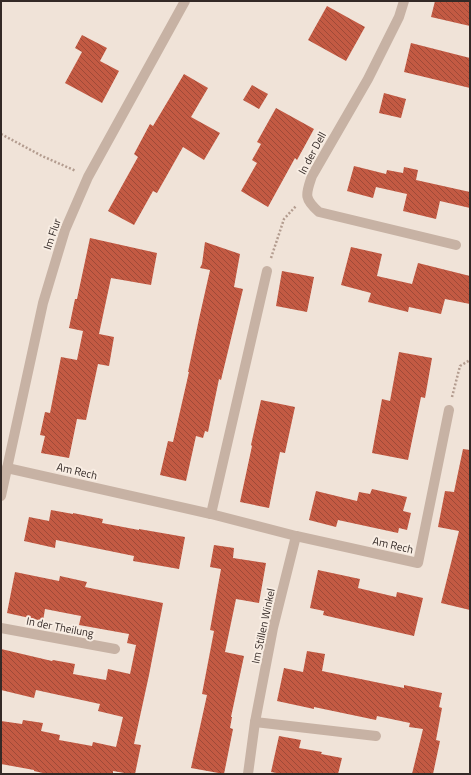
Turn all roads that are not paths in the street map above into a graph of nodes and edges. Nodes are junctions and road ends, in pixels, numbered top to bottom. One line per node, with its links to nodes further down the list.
1 (185, 1): 6 (street, Im Flur)
2 (404, 1): 3 (street, In der Dell)
3 (456, 245)
4 (267, 271): 8 (street)
5 (449, 410): 9 (street, Am Rech)
6 (7, 468): 7 (street, Im Flur); 8 (street, Am Rech)
7 (1, 496)
8 (211, 514): 9 (street, Am Rech)
9 (296, 536): 12 (street, Im Stillen Winkel)
10 (1, 628): 11 (street, In der Theilung)
11 (115, 649)
12 (255, 722): 13 (street); 14 (street, Im Stillen Winkel)
13 (376, 736)
14 (248, 774)

